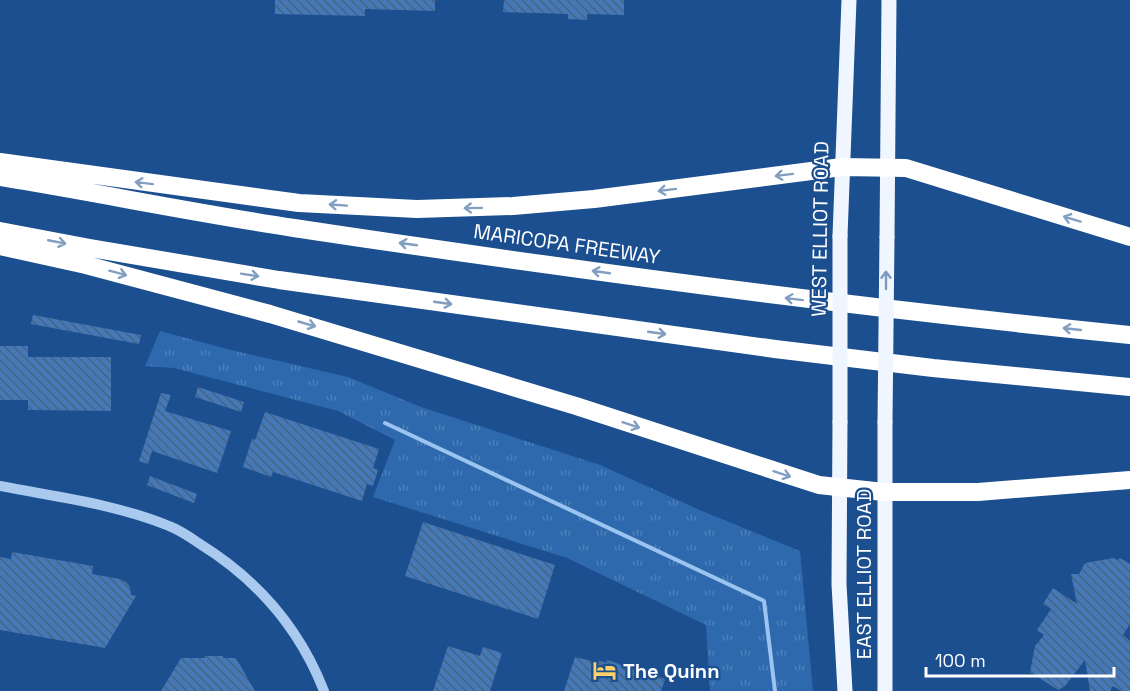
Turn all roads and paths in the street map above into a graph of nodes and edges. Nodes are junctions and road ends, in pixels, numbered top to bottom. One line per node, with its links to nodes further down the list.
1 (849, 0): 4 (main road, WEST ELLIOT ROAD)
2 (889, 0): 5 (main road)
3 (0, 162): 4 (highway, one-way to 3)
4 (842, 167): 5 (highway); 12 (main road, WEST ELLIOT ROAD, bridge)
5 (888, 167): 8 (highway, one-way to 5); 16 (main road, EAST ELLIOT ROAD, one-way to 5, bridge)
6 (0, 177): 10 (highway, MARICOPA FREEWAY, one-way to 6)
7 (0, 231): 11 (highway, one-way to 11)
8 (1130, 237)
9 (0, 246): 15 (highway, one-way to 15)
10 (1130, 335)
11 (1130, 387)
12 (839, 459): 15 (main road, EAST ELLIOT ROAD)
13 (1130, 480): 16 (highway)
14 (0, 486): 17 (street)
15 (839, 489): 16 (highway); 18 (main road, EAST ELLIOT ROAD)
16 (884, 492): 19 (main road, EAST ELLIOT ROAD)
17 (324, 691)
18 (845, 691)
19 (885, 691)

